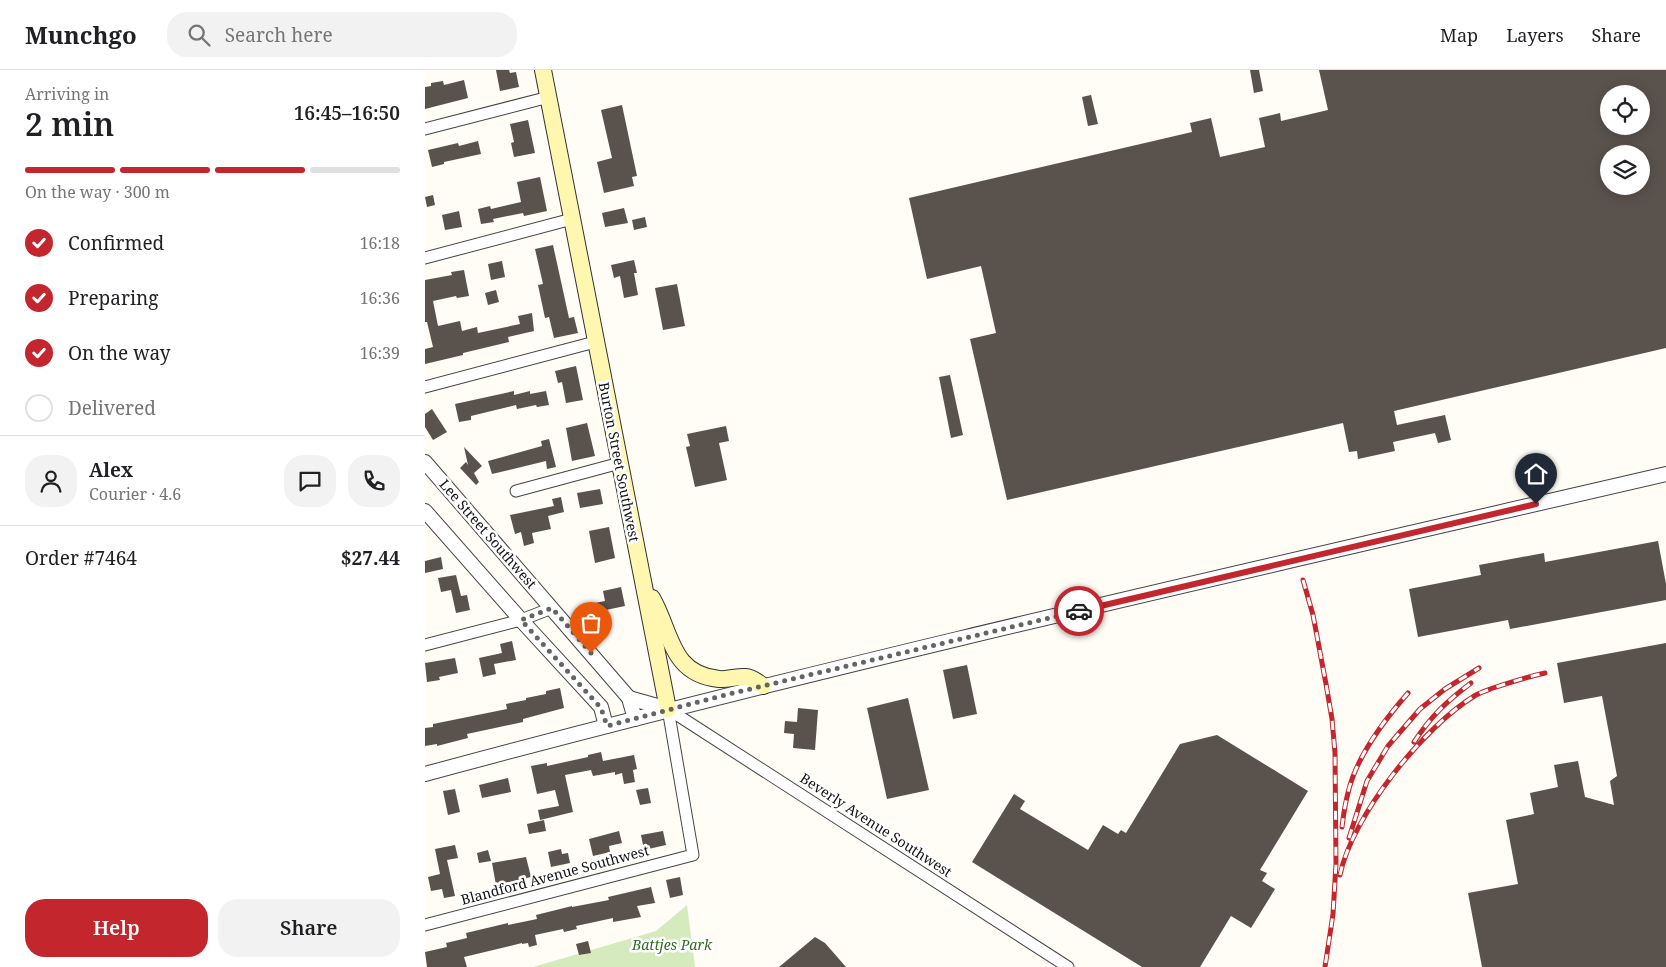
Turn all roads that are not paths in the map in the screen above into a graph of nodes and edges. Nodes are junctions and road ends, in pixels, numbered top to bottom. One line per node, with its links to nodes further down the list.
1 (543, 70): 2 (main road, Burton Street Southwest)
2 (549, 97): 3 (street); 4 (main road, Burton Street Southwest)
3 (425, 129)
4 (572, 219): 5 (street); 6 (main road, Burton Street Southwest)
5 (425, 258)
6 (595, 342): 7 (street); 9 (main road, Burton Street Southwest)
7 (425, 387)
8 (425, 462): 14 (street, Lee Street Southwest)
9 (620, 463): 11 (street); 13 (main road, Burton Street Southwest)
10 (1666, 474): 17 (street)
11 (516, 491)
12 (426, 513): 15 (street)
13 (642, 579): 17 (main road); 19 (main road, Burton Street Southwest)
14 (552, 608): 15 (street); 18 (street, Lee Street Southwest)
15 (521, 620): 16 (street); 21 (street)
16 (425, 645)
17 (763, 686): 19 (street)
18 (629, 698): 19 (street); 20 (street, Lee Street Southwest)
19 (668, 709): 20 (street); 23 (street, Burton Street Southwest); 25 (street, Beverly Avenue Southwest)
20 (635, 719): 21 (street)
21 (607, 726): 22 (street)
22 (425, 774)
23 (693, 855): 24 (street, Blandford Avenue Southwest)
24 (425, 925)
25 (1068, 967)

